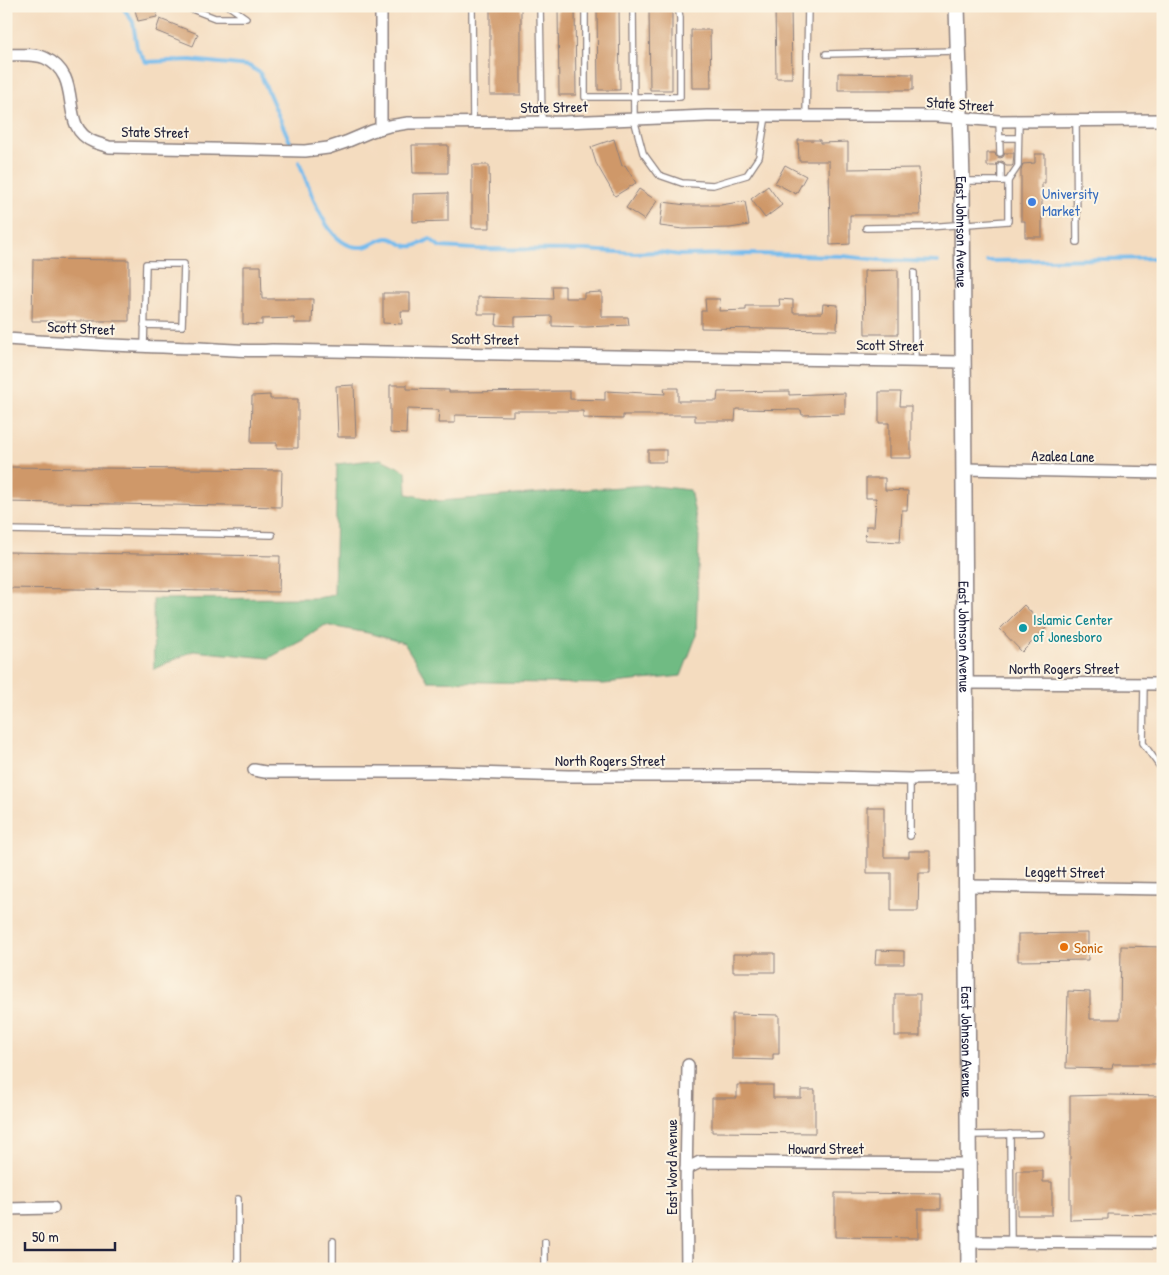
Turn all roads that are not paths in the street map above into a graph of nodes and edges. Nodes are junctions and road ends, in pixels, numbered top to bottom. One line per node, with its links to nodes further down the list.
1 (184, 6): 2 (lane)
2 (229, 6)
3 (380, 6): 25 (street)
4 (472, 6): 24 (lane)
5 (540, 6): 23 (lane)
6 (587, 6): 14 (lane)
7 (633, 6): 14 (lane)
8 (678, 6): 14 (lane)
9 (808, 6): 16 (lane)
10 (957, 6): 11 (main road, East Johnson Avenue)
11 (958, 52): 12 (lane); 17 (main road, East Johnson Avenue)
12 (826, 54)
13 (6, 55): 25 (street, State Street)
14 (634, 97): 18 (lane)
15 (766, 116): 16 (street, State Street); 18 (street, State Street); 18 (lane)
16 (806, 116): 17 (street, State Street)
17 (960, 117): 20 (street, State Street); 30 (main road, East Johnson Avenue)
18 (634, 120): 23 (street, State Street)
19 (1163, 120): 22 (street, State Street)
20 (999, 121): 21 (street, State Street); 26 (lane)
21 (1019, 121): 22 (street, State Street); 27 (lane)
22 (1076, 121): 35 (lane)
23 (542, 122): 24 (street, State Street)
24 (473, 123): 25 (street, State Street)
25 (381, 128)
26 (1000, 138): 27 (lane); 28 (lane)
27 (1018, 138): 32 (lane)
28 (1000, 153)
29 (1000, 166): 31 (lane)
30 (962, 181): 31 (lane); 33 (main road, East Johnson Avenue)
31 (1001, 181): 32 (lane)
32 (1008, 181): 33 (lane)
33 (962, 224): 34 (lane); 41 (main road, East Johnson Avenue)
34 (866, 228)
35 (1078, 242)
36 (914, 273): 40 (lane)
37 (144, 325): 37 (lane); 39 (lane)
38 (6, 339): 39 (street, Scott Street)
39 (144, 347): 40 (street, Scott Street)
40 (915, 361): 41 (street, Scott Street)
41 (963, 362): 42 (main road, East Johnson Avenue)
42 (964, 470): 43 (street, Azalea Lane); 46 (main road, East Johnson Avenue)
43 (1163, 473)
44 (6, 530): 45 (lane)
45 (272, 535)
46 (966, 683): 47 (street, North Rogers Street); 51 (main road, East Johnson Avenue)
47 (1144, 684): 48 (street, North Rogers Street); 50 (lane)
48 (1163, 684)
49 (254, 770): 52 (street, North Rogers Street)
50 (1163, 771)
51 (966, 778): 52 (street, North Rogers Street); 54 (main road, East Johnson Avenue)
52 (910, 779): 53 (lane)
53 (910, 836)
54 (967, 886): 55 (street, Leggett Street); 59 (main road, East Johnson Avenue)
55 (1163, 889)
56 (688, 1065): 61 (street, East Word Avenue)
57 (1010, 1134): 58 (lane); 59 (lane); 68 (lane)
58 (1041, 1134)
59 (968, 1135): 60 (main road, East Johnson Avenue)
60 (968, 1164): 61 (street, Howard Street); 67 (main road, East Johnson Avenue)
61 (686, 1169): 73 (street, East Word Avenue)
62 (238, 1199): 70 (lane)
63 (53, 1208): 64 (street)
64 (6, 1209)
65 (333, 1241): 71 (lane)
66 (545, 1242): 72 (lane)
67 (969, 1242): 68 (street); 74 (main road, East Johnson Avenue)
68 (1011, 1242): 69 (street)
69 (1163, 1243)
70 (238, 1269)
71 (333, 1269)
72 (545, 1269)
73 (686, 1269)
74 (969, 1269)

